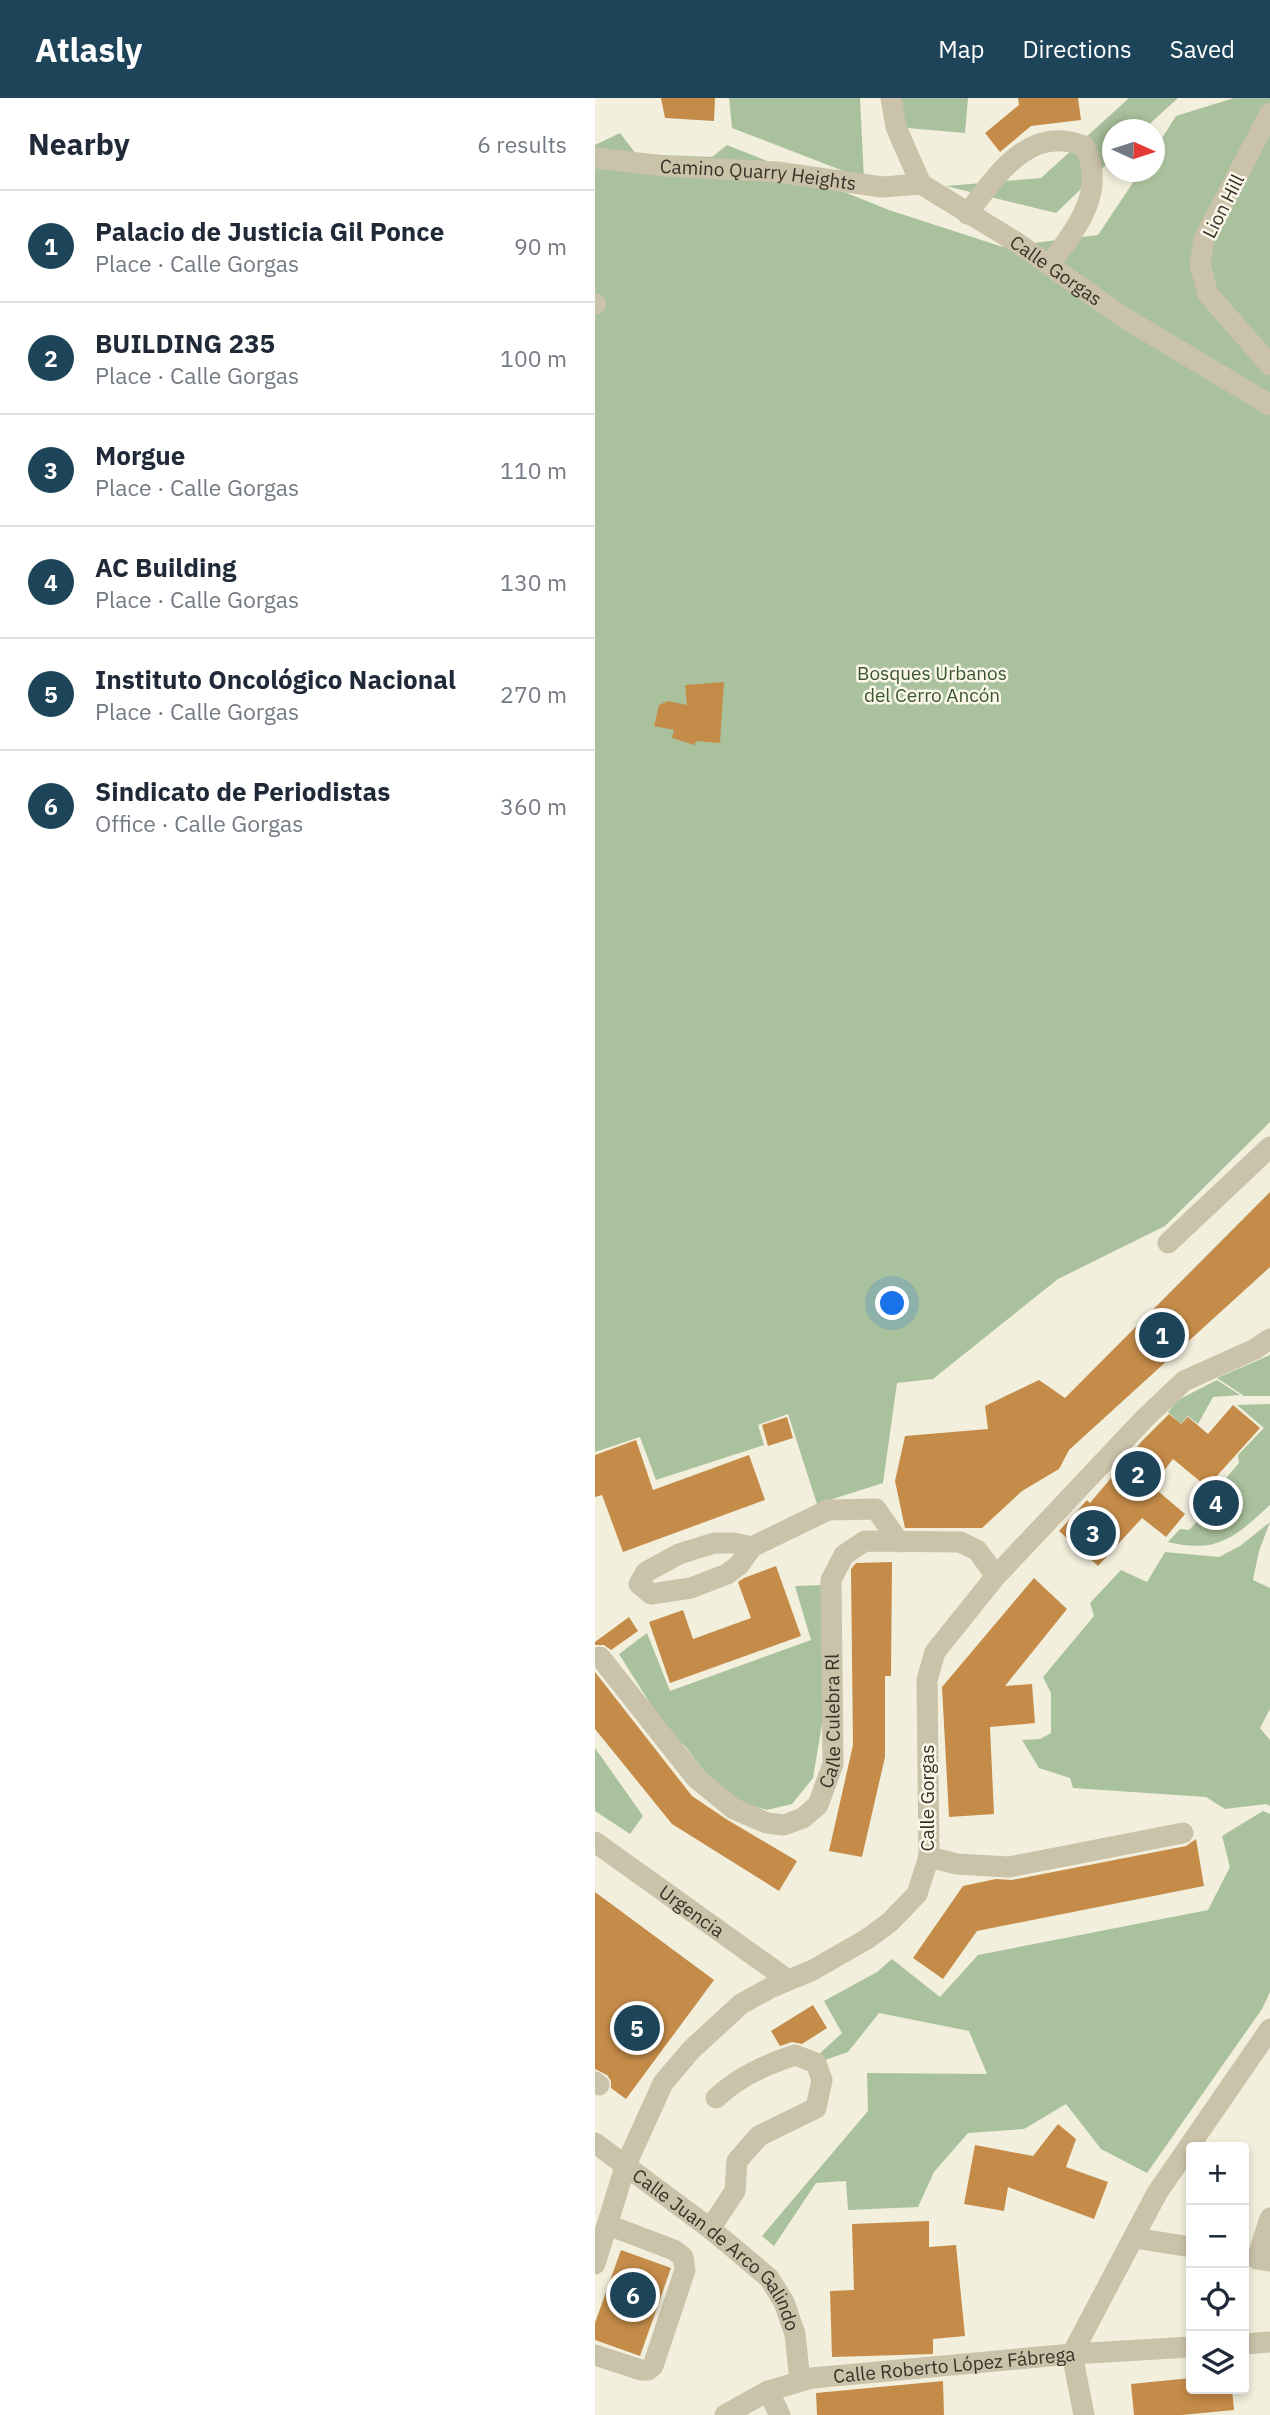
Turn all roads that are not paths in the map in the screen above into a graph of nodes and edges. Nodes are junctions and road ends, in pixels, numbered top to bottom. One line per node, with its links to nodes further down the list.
1 (891, 98): 4 (street)
2 (1270, 113): 7 (street, Lion Hill)
3 (595, 158): 4 (street, Camino Quarry Heights)
4 (921, 184): 5 (street, Calle Gorgas)
5 (967, 214): 6 (street, Calle Gorgas); 6 (street)
6 (1050, 265): 8 (street, Calle Gorgas)
7 (1270, 365)
8 (1270, 405)
9 (1270, 1147): 10 (street)
10 (1168, 1243)
11 (1270, 1339): 14 (street, Calle Gorgas)
12 (899, 1542): 13 (street); 14 (street, Calle Culebra Rl); 15 (street, Calle Culebra Rl)
13 (752, 1547)
14 (996, 1576): 18 (street, Calle Gorgas)
15 (600, 1657)
16 (1183, 1833): 18 (street)
17 (595, 1842): 19 (street, Urgencia)
18 (929, 1857): 19 (street, Calle Gorgas)
19 (788, 1980): 23 (street, Calle Gorgas)
20 (1270, 2029): 27 (street)
21 (716, 2098): 26 (street)
22 (595, 2143): 23 (street, Calle Juan de Arco Galindo)
23 (625, 2167): 25 (street, Calle Gorgas); 26 (street, Calle Juan de Arco Galindo)
24 (1270, 2218): 29 (street)
25 (608, 2225): 30 (street, Calle Gorgas); 35 (street)
26 (712, 2230): 36 (street, Calle Juan de Arco Galindo)
27 (1135, 2238): 28 (street); 34 (street)
28 (1186, 2246)
29 (1257, 2259)
30 (595, 2264)
31 (1270, 2342): 32 (street)
32 (1249, 2344)
33 (1186, 2347): 34 (street, Calle Roberto López Fábrega)
34 (1072, 2354): 36 (street, Calle Roberto López Fábrega); 40 (street)
35 (595, 2355)
36 (800, 2381): 37 (street, Calle Roberto López Fábrega)
37 (768, 2391): 38 (street, Calle Roberto López Fábrega); 39 (street)
38 (725, 2415)
39 (780, 2415)
40 (1084, 2415)

